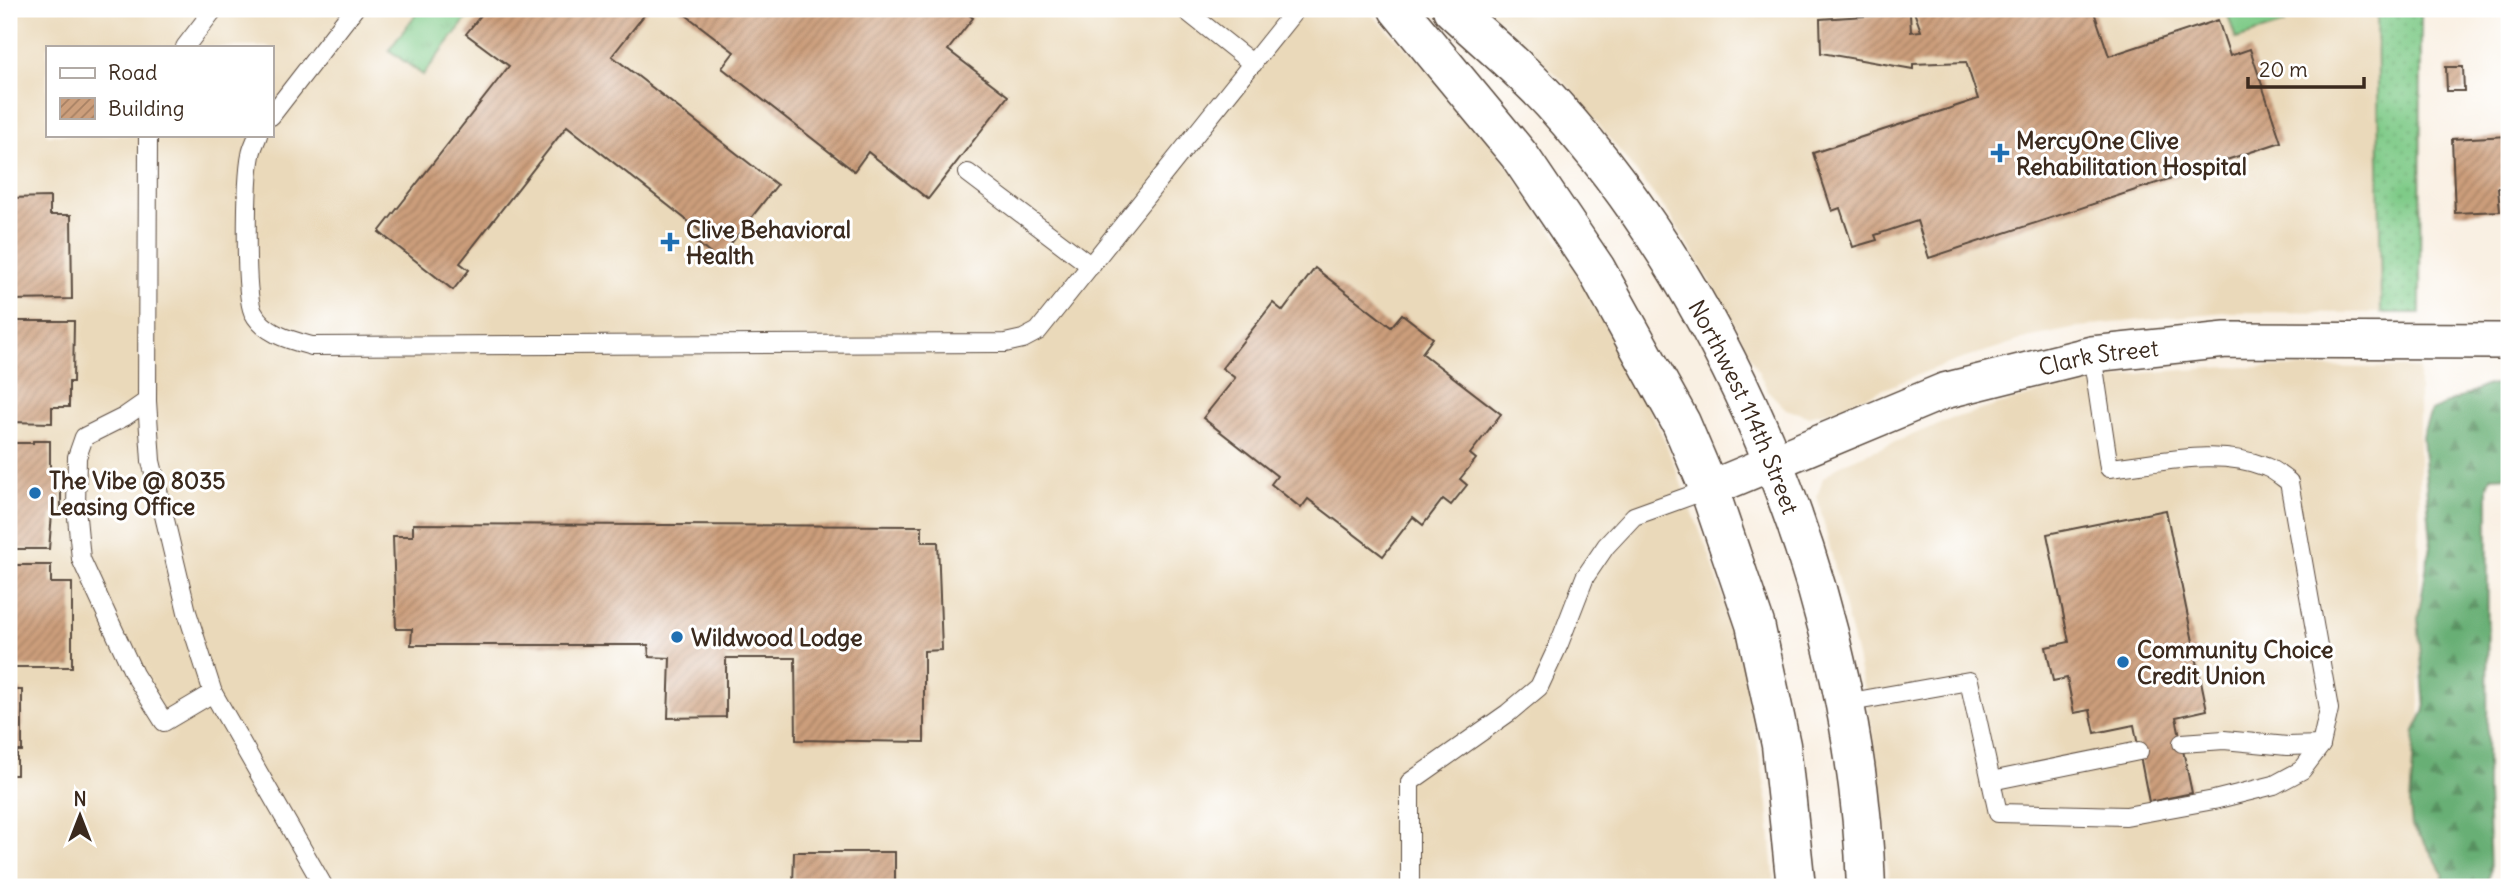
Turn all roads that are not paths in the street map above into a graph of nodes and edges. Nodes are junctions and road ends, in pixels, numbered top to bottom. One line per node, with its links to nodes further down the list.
1 (214, 9): 7 (lane)
2 (354, 9): 9 (lane)
3 (1184, 9): 8 (lane)
4 (1296, 9): 8 (lane)
5 (1398, 9): 18 (street)
6 (1452, 9): 17 (street, Northwest 114th Street)
7 (186, 46)
8 (1253, 64): 13 (lane)
9 (273, 113)
10 (148, 136): 16 (lane)
11 (258, 136): 13 (lane)
12 (968, 173): 13 (lane)
13 (1091, 266)
14 (2509, 341): 15 (street, Clark Street)
15 (2092, 354): 17 (street, Clark Street); 22 (lane)
16 (147, 401): 19 (lane); 19 (lane)
17 (1773, 461): 18 (street, Clark Street); 20 (street, Northwest 114th Street)
18 (1709, 489): 26 (lane); 27 (street)
19 (213, 694): 25 (lane)
20 (1845, 703): 24 (lane); 28 (street, Northwest 114th Street)
21 (2182, 743): 22 (lane)
22 (2321, 745): 24 (lane)
23 (2139, 751): 24 (lane)
24 (1991, 781)
25 (324, 887)
26 (1410, 887)
27 (1796, 887)
28 (1867, 887)

